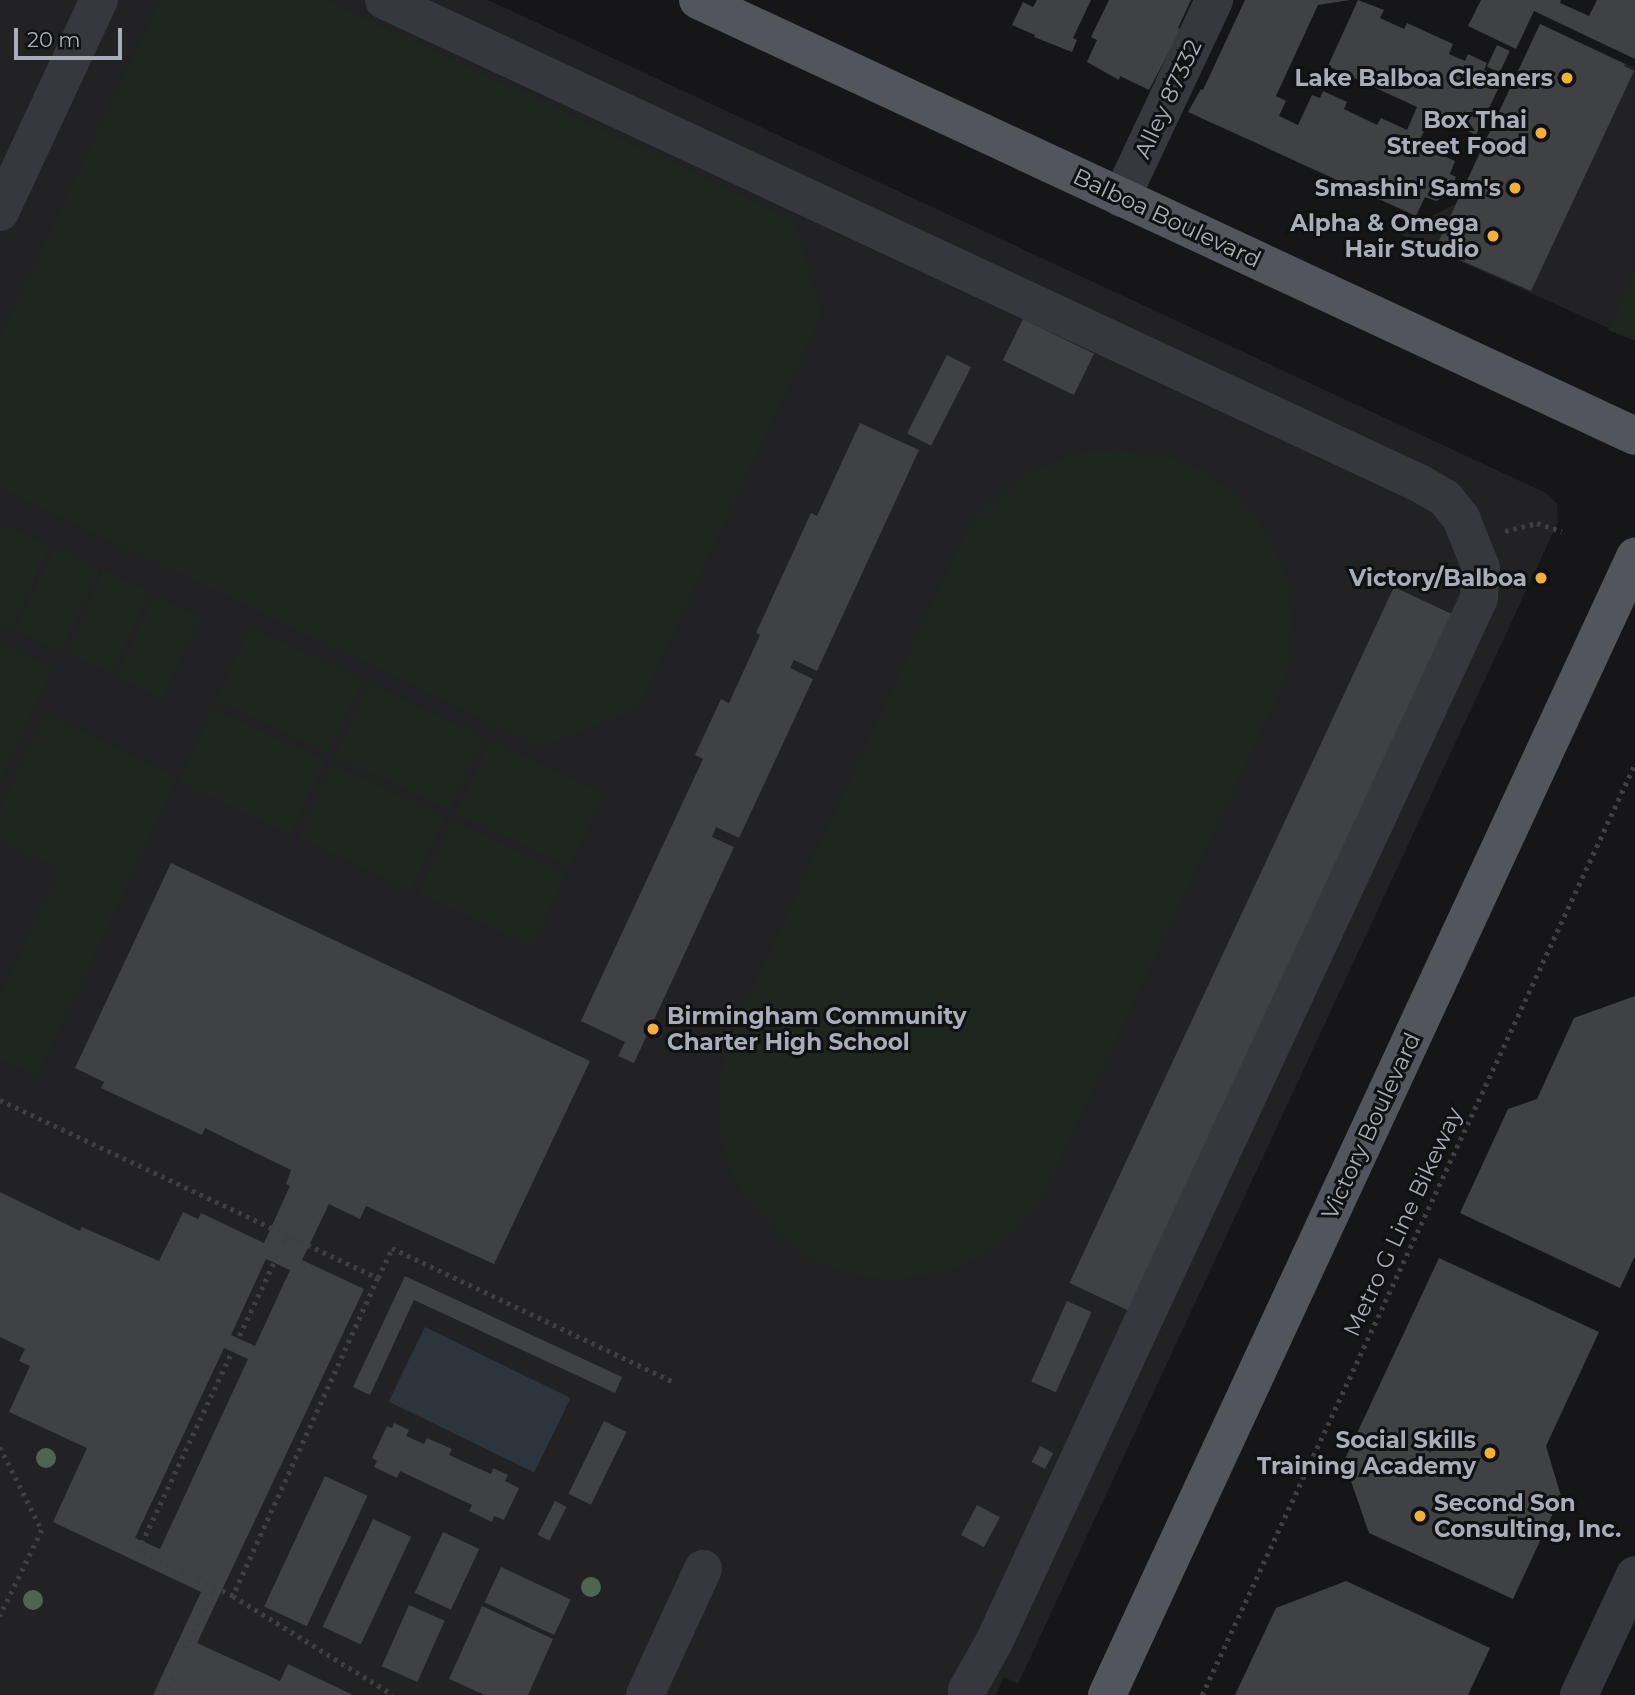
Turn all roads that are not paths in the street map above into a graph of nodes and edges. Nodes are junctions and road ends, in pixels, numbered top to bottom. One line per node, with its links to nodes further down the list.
1 (99, 0): 6 (street)
2 (384, 0): 11 (street)
3 (698, 0): 5 (main road, Balboa Boulevard)
4 (1214, 0): 5 (street, Alley 87332)
5 (1121, 198): 7 (main road, Balboa Boulevard)
6 (0, 212)
7 (1635, 436)
8 (1635, 557): 13 (main road, Victory Boulevard)
9 (703, 1569): 12 (street)
10 (1635, 1575): 14 (street)
11 (967, 1690)
12 (645, 1695)
13 (1107, 1695)
14 (1579, 1695)

